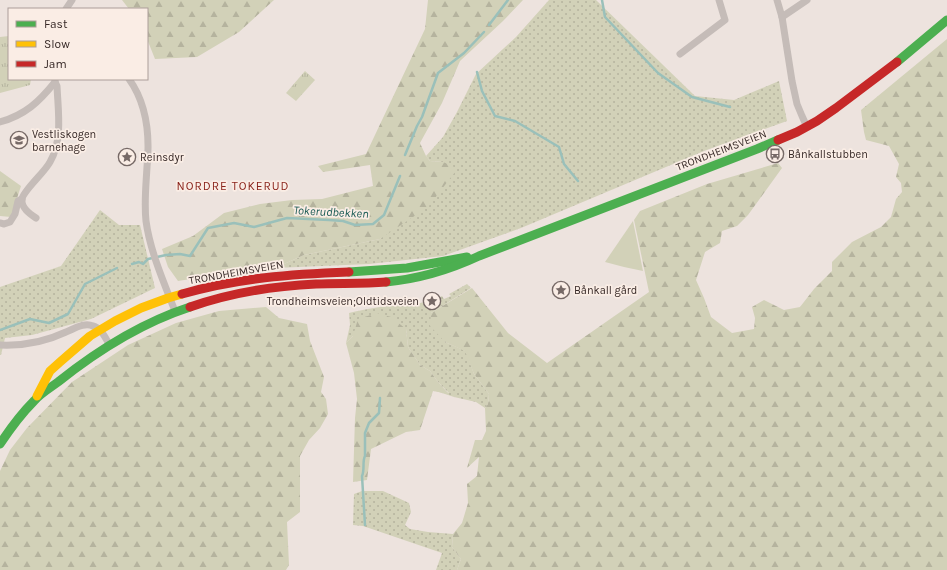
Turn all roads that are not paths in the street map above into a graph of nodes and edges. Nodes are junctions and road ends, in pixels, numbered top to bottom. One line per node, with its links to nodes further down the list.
1 (720, 0): 6 (street)
2 (777, 0): 4 (street)
3 (807, 0): 4 (street)
4 (782, 17): 10 (street)
5 (947, 20): 10 (highway, TRONDHEIMSVEIEN)
6 (680, 54)
7 (130, 80): 15 (street)
8 (55, 81): 9 (street); 11 (street)
9 (0, 122)
10 (807, 127): 14 (highway, TRONDHEIMSVEIEN)
11 (22, 199): 12 (street); 13 (street)
12 (36, 218)
13 (0, 223)
14 (478, 256): 15 (highway, TRONDHEIMSVEIEN); 16 (highway, TRONDHEIMSVEIEN)
15 (170, 298): 16 (street); 17 (highway, TRONDHEIMSVEIEN)
16 (174, 311): 18 (highway, TRONDHEIMSVEIEN)
17 (100, 330): 18 (street); 19 (street); 20 (highway, TRONDHEIMSVEIEN)
18 (109, 344): 20 (highway, TRONDHEIMSVEIEN)
19 (0, 345)
20 (35, 399): 21 (highway, TRONDHEIMSVEIEN)
21 (0, 444)

